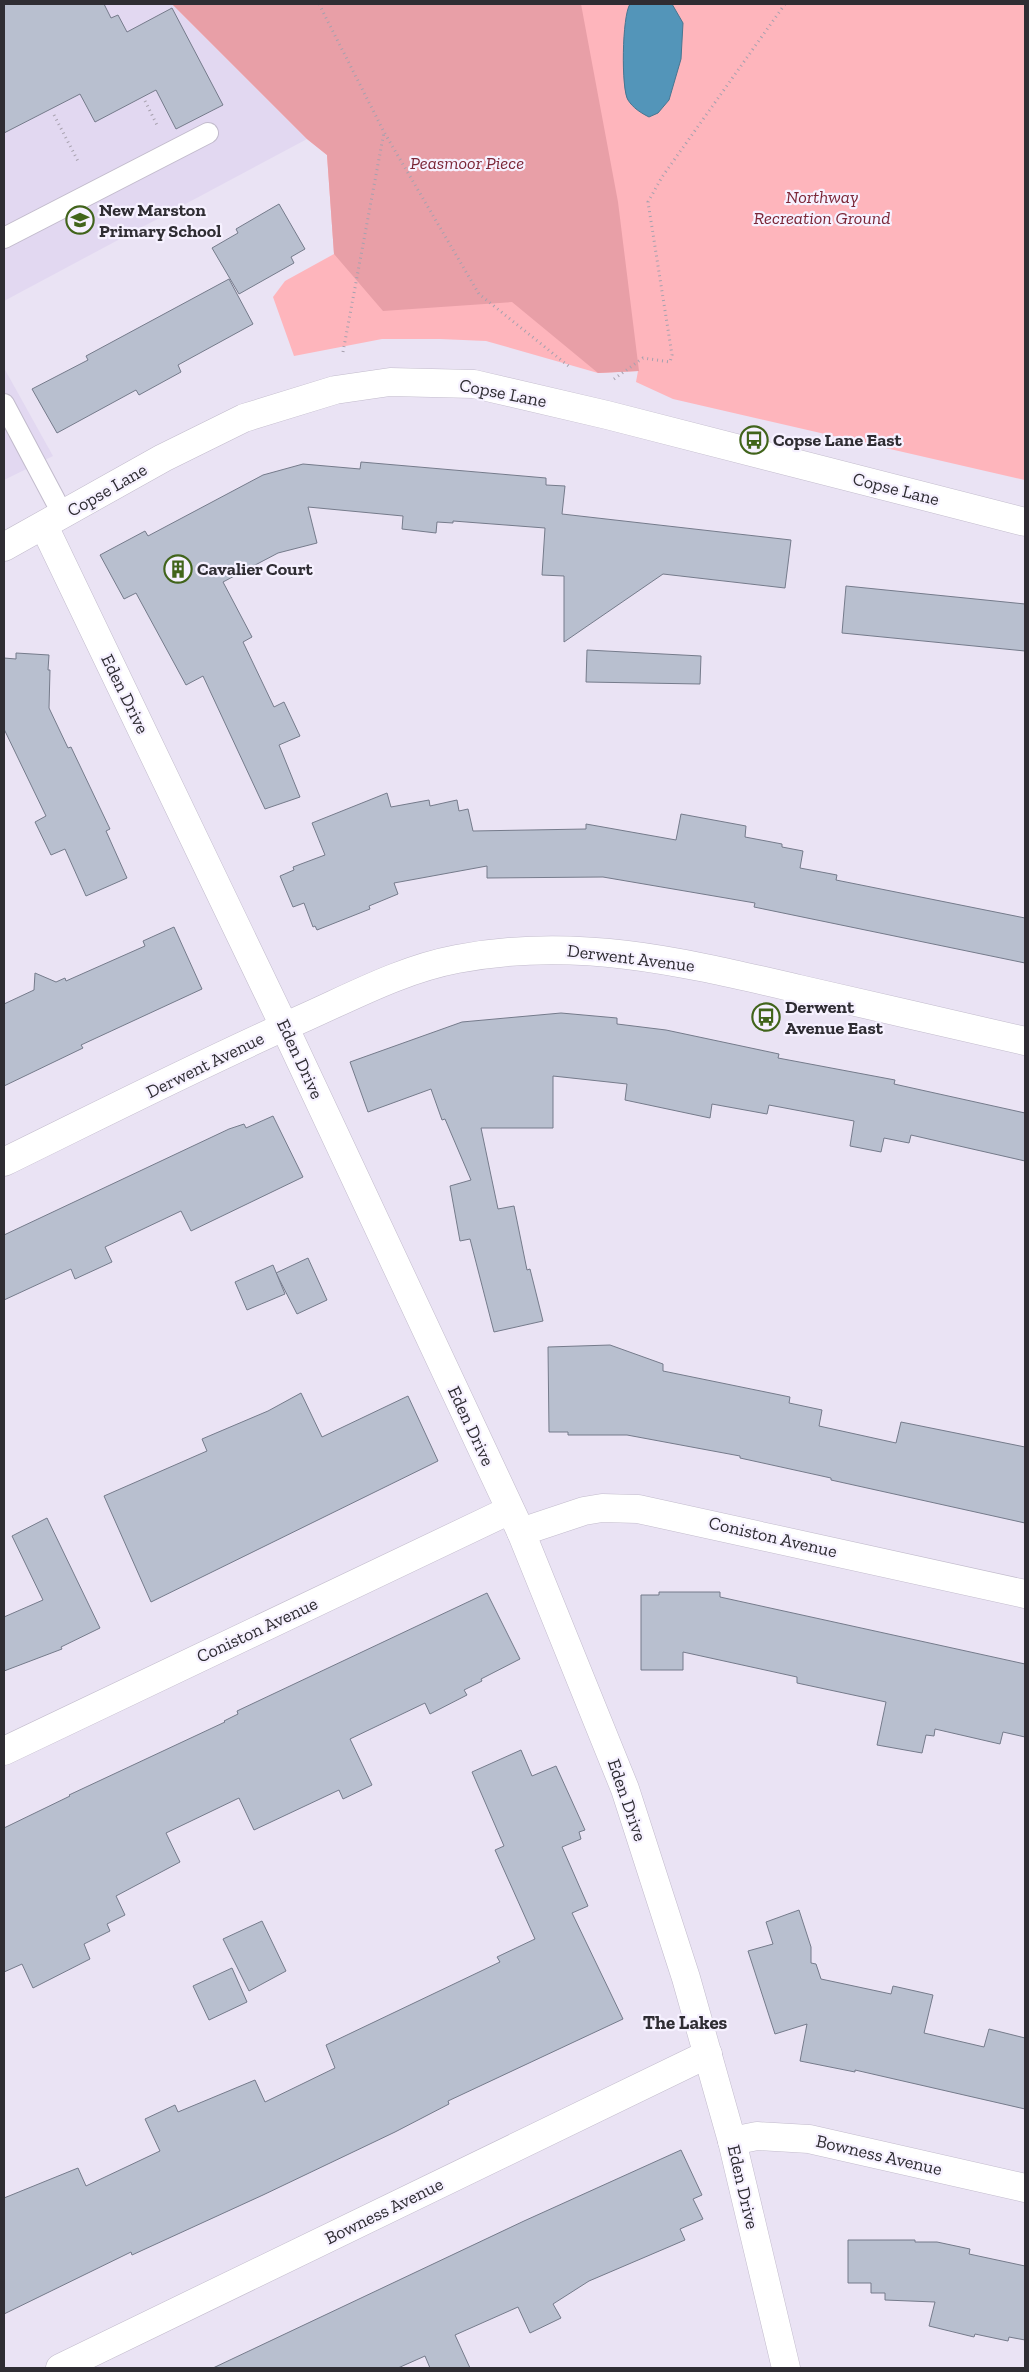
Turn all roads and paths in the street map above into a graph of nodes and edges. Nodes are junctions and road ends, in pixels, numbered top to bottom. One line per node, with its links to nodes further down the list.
1 (319, 4): 5 (path)
2 (785, 4): 9 (path)
3 (54, 115): 6 (path)
4 (208, 132): 7 (lane)
5 (384, 132): 8 (path); 10 (path)
6 (80, 166)
7 (4, 238)
8 (578, 374)
9 (610, 382)
10 (335, 390): 12 (street, Copse Lane); 13 (street, Copse Lane)
11 (4, 404): 12 (lane)
12 (54, 521): 14 (street, Copse Lane); 15 (street, Eden Drive)
13 (1025, 522)
14 (4, 547)
15 (284, 1026): 16 (street, Derwent Avenue); 17 (street, Derwent Avenue); 18 (street, Eden Drive)
16 (1025, 1041)
17 (4, 1162)
18 (516, 1521): 19 (street, Coniston Avenue); 20 (street, Coniston Avenue); 21 (street, Eden Drive)
19 (1025, 1594)
20 (4, 1750)
21 (708, 2054): 22 (street, Eden Drive); 24 (street, Bowness Avenue)
22 (732, 2141): 23 (street, Bowness Avenue); 25 (street, Eden Drive)
23 (1025, 2188)
24 (60, 2368)
25 (786, 2368)

